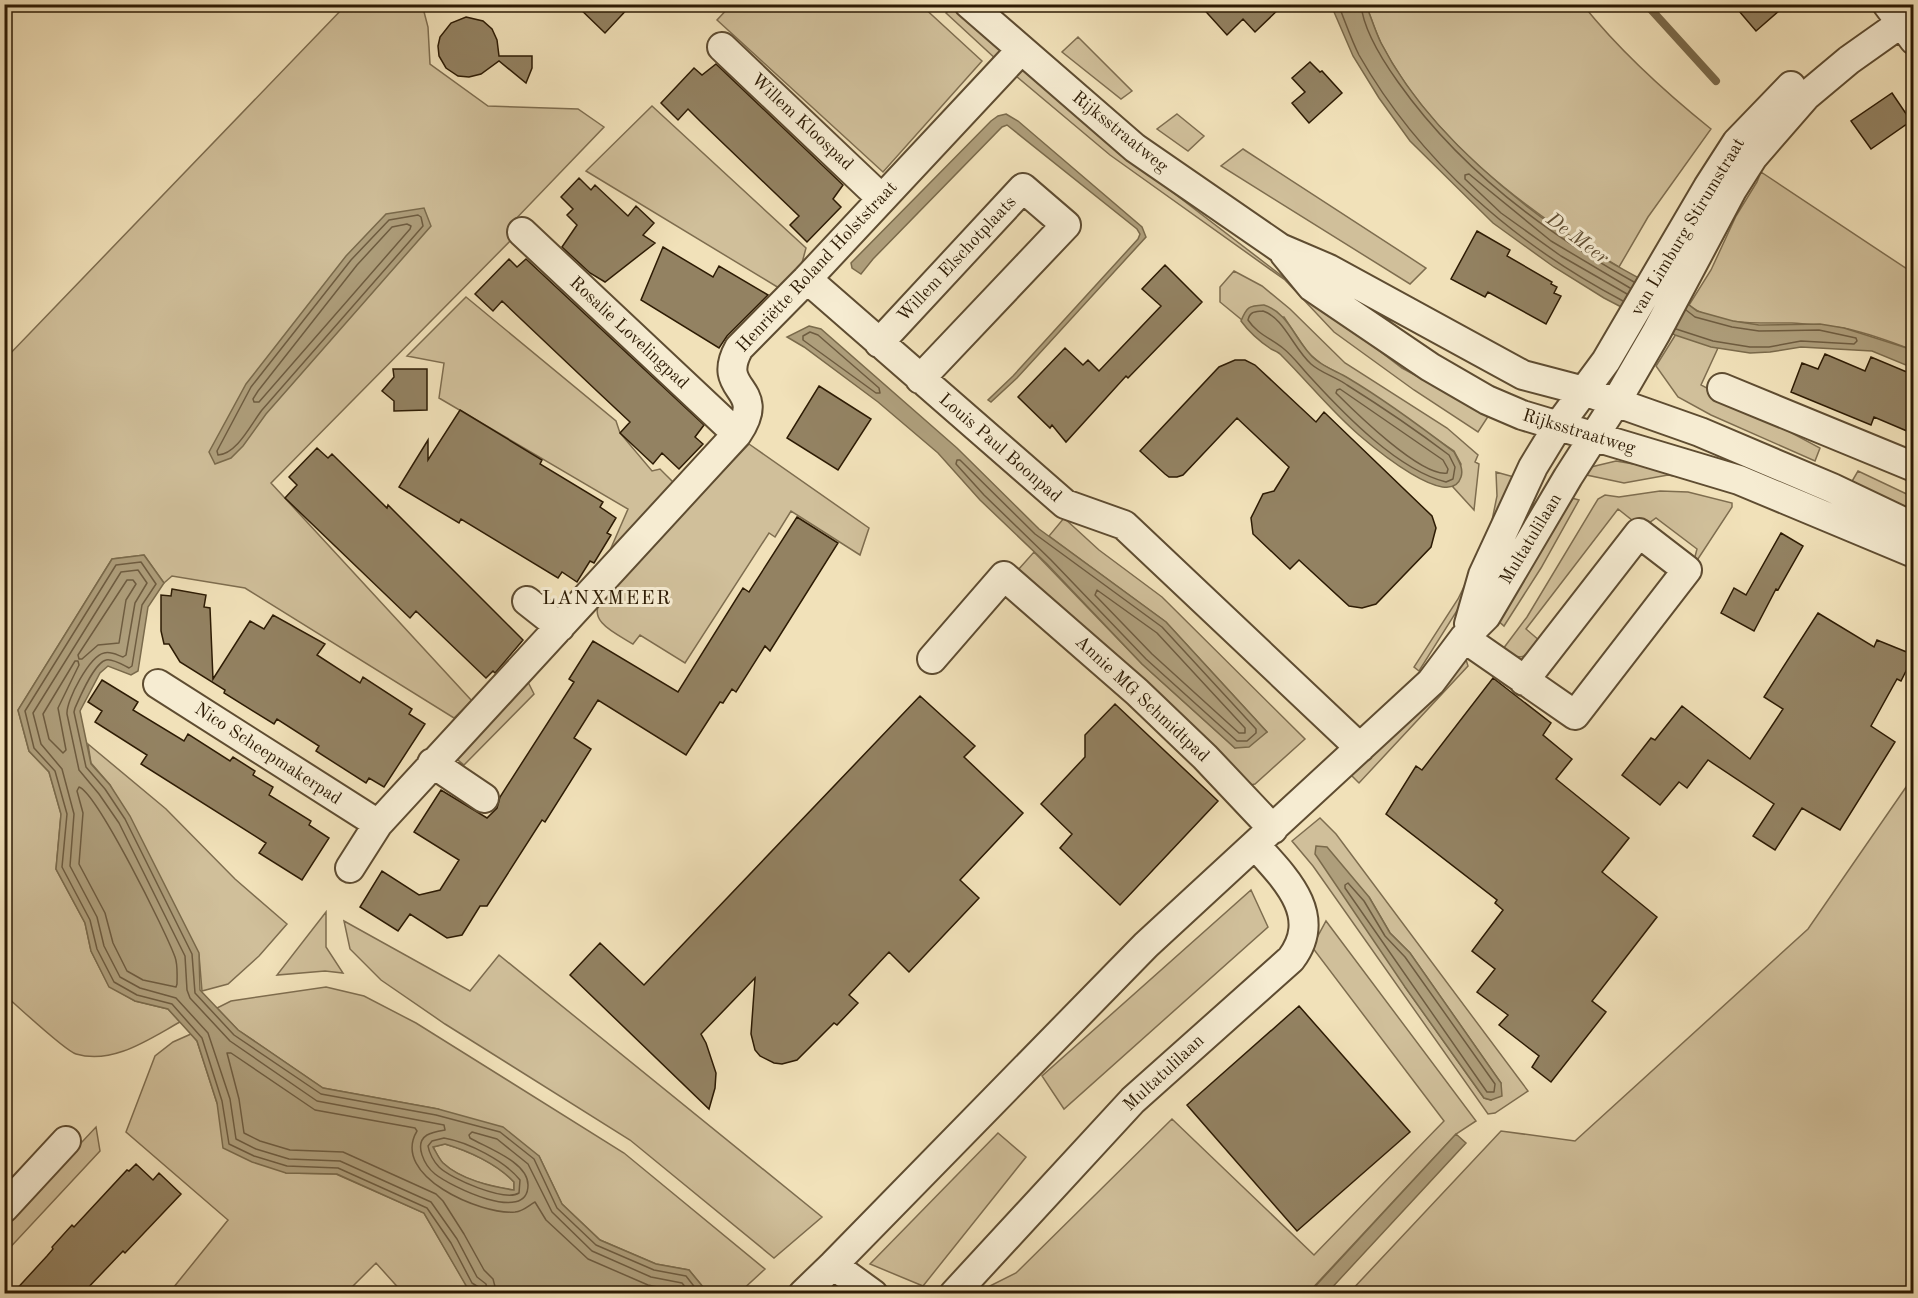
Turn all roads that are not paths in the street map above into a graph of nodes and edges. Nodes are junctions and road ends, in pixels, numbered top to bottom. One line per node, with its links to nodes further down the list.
1 (969, 4): 4 (street, Rijksstraatweg)
2 (1901, 16): 9 (street, van Limburg Stirumstraat)
3 (722, 47): 5 (street, Willem Kloospad)
4 (1021, 50): 5 (street, Henriëtte Roland Holststraat); 7 (street, Rijksstraatweg)
5 (881, 198): 8 (street, Henriëtte Roland Holststraat)
6 (522, 232): 16 (street, Rosalie Lovelingpad)
7 (1280, 248): 13 (street, Rijksstraatweg); 15 (street, Rijksstraatweg)
8 (807, 279): 10 (street, Louis Paul Boonpad); 16 (street, Henriëtte Roland Holststraat)
9 (1668, 282): 13 (street, van Limburg Stirumstraat); 14 (street, van Limburg Stirumstraat)
10 (879, 343): 11 (street, Louis Paul Boonpad); 11 (street, Willem Elschotplaats)
11 (920, 379): 27 (street, Louis Paul Boonpad)
12 (1722, 388): 18 (street)
13 (1584, 391): 14 (street, Rijksstraatweg); 15 (street, van Limburg Stirumstraat)
14 (1616, 402): 17 (street, van Limburg Stirumstraat); 19 (street, Rijksstraatweg)
15 (1558, 426): 17 (street, Rijksstraatweg); 23 (street, Multatulilaan)
16 (736, 434): 22 (street, Henriëtte Roland Holststraat)
17 (1595, 436): 20 (street, Rijksstraatweg); 23 (street, Multatulilaan)
18 (1914, 467)
19 (1914, 527)
20 (1914, 553)
21 (527, 601): 22 (street)
22 (560, 627): 28 (street, Henriëtte Roland Holststraat)
23 (1464, 639): 25 (street); 27 (street, Multatulilaan)
24 (932, 659): 31 (street, Annie MG Schmidtpad)
25 (1524, 681): 25 (street)
26 (158, 684): 30 (street, Nico Scheepmakerpad)
27 (1360, 748): 31 (street, Multatulilaan)
28 (432, 763): 29 (street); 30 (street, Henriëtte Roland Holststraat)
29 (484, 798)
30 (378, 824): 32 (street, Henriëtte Roland Holststraat)
31 (1264, 837): 35 (street, Multatulilaan); 38 (street, Multatulilaan)
32 (350, 868)
33 (66, 1142): 34 (street)
34 (4, 1208)
35 (833, 1265): 36 (street, Multatulilaan); 37 (street)
36 (803, 1293)
37 (873, 1293)
38 (954, 1293)

